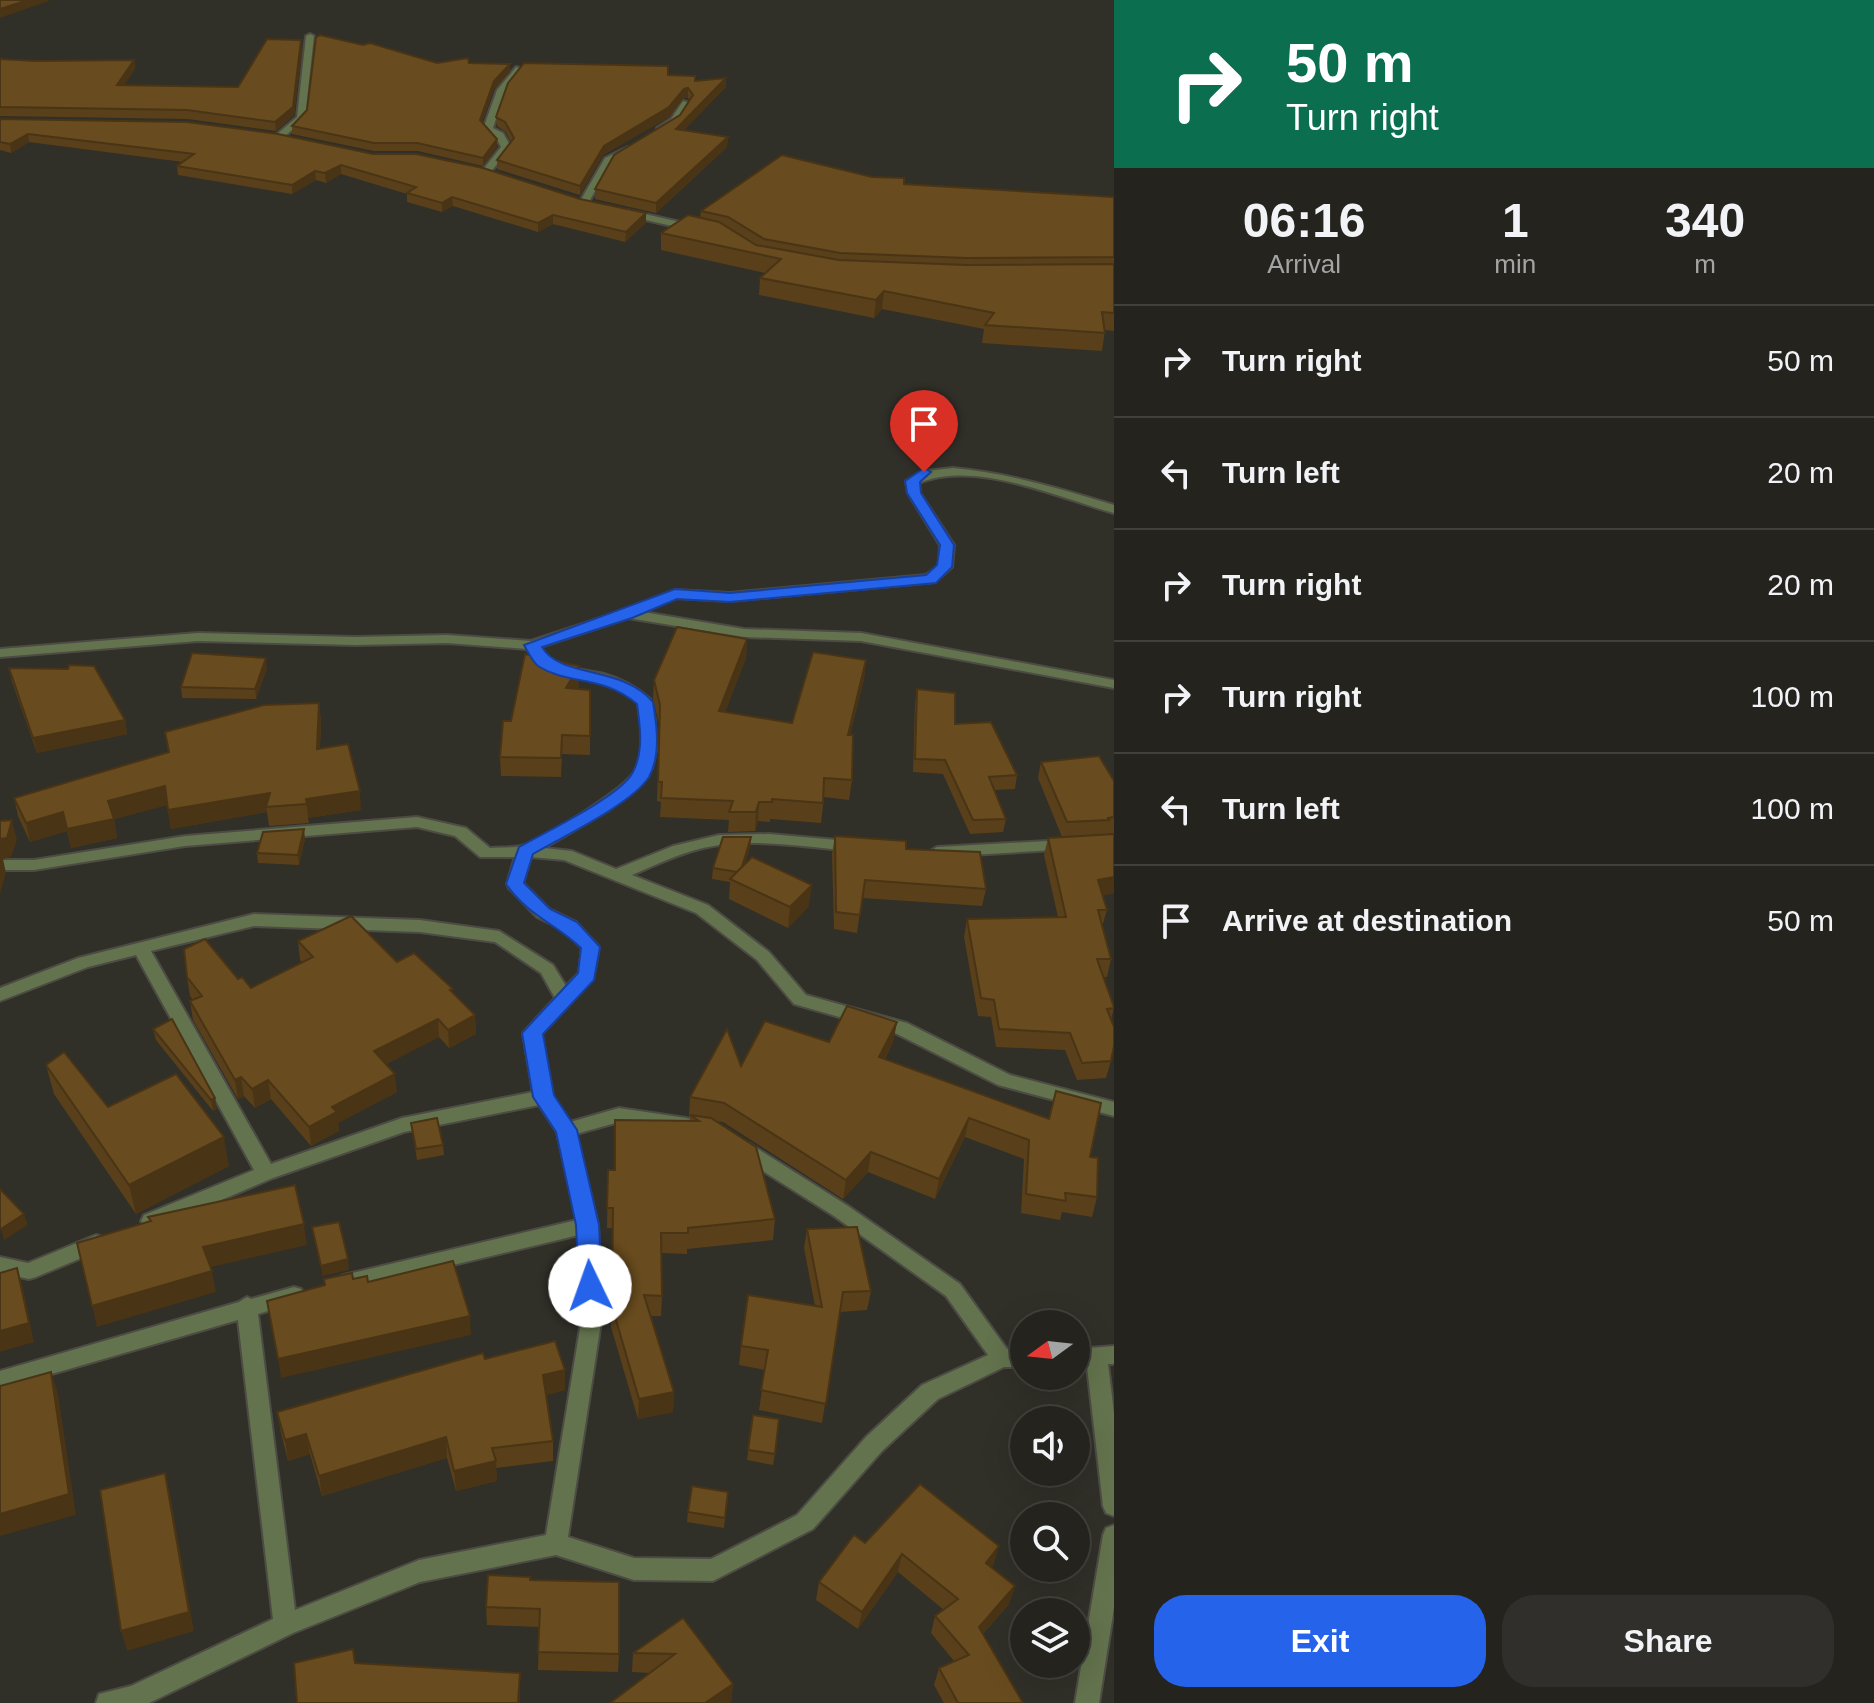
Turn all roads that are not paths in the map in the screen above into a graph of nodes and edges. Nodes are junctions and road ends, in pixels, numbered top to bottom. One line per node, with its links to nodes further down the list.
1 (310, 36): 6 (street)
2 (519, 69): 10 (street)
3 (686, 103): 4 (street)
4 (653, 134)
5 (264, 135): 6 (street)
6 (279, 137): 7 (street)
7 (292, 141)
8 (643, 141): 13 (street)
9 (472, 169): 10 (street)
10 (486, 172): 11 (street)
11 (500, 177)
12 (570, 199): 13 (street)
13 (584, 203): 14 (street)
14 (600, 206)
15 (615, 210): 16 (street)
16 (707, 231)
17 (1114, 509): 18 (street)
18 (627, 614): 19 (street); 21 (street)
19 (532, 645): 20 (street); 24 (street)
20 (0, 653)
21 (1114, 684)
22 (1085, 844): 25 (street)
23 (864, 847): 27 (street)
24 (525, 851): 26 (street); 27 (street); 30 (street)
25 (927, 851)
26 (0, 865)
27 (614, 876): 32 (street)
28 (141, 949): 29 (street); 30 (street); 36 (street)
29 (0, 995)
30 (564, 998): 31 (street)
31 (543, 1097): 34 (street); 36 (street)
32 (1114, 1109)
33 (698, 1127): 34 (street)
34 (566, 1130): 37 (street)
35 (726, 1138): 40 (street)
36 (266, 1173): 38 (street)
37 (588, 1225): 39 (street); 46 (street)
38 (0, 1265)
39 (247, 1306): 43 (street); 47 (street)
40 (1010, 1355)
41 (1096, 1357): 44 (street)
42 (1010, 1359): 46 (street)
43 (0, 1380)
44 (1114, 1506)
45 (1114, 1535): 49 (street)
46 (556, 1544): 47 (street)
47 (285, 1625): 48 (street)
48 (108, 1703)
49 (1087, 1703)

